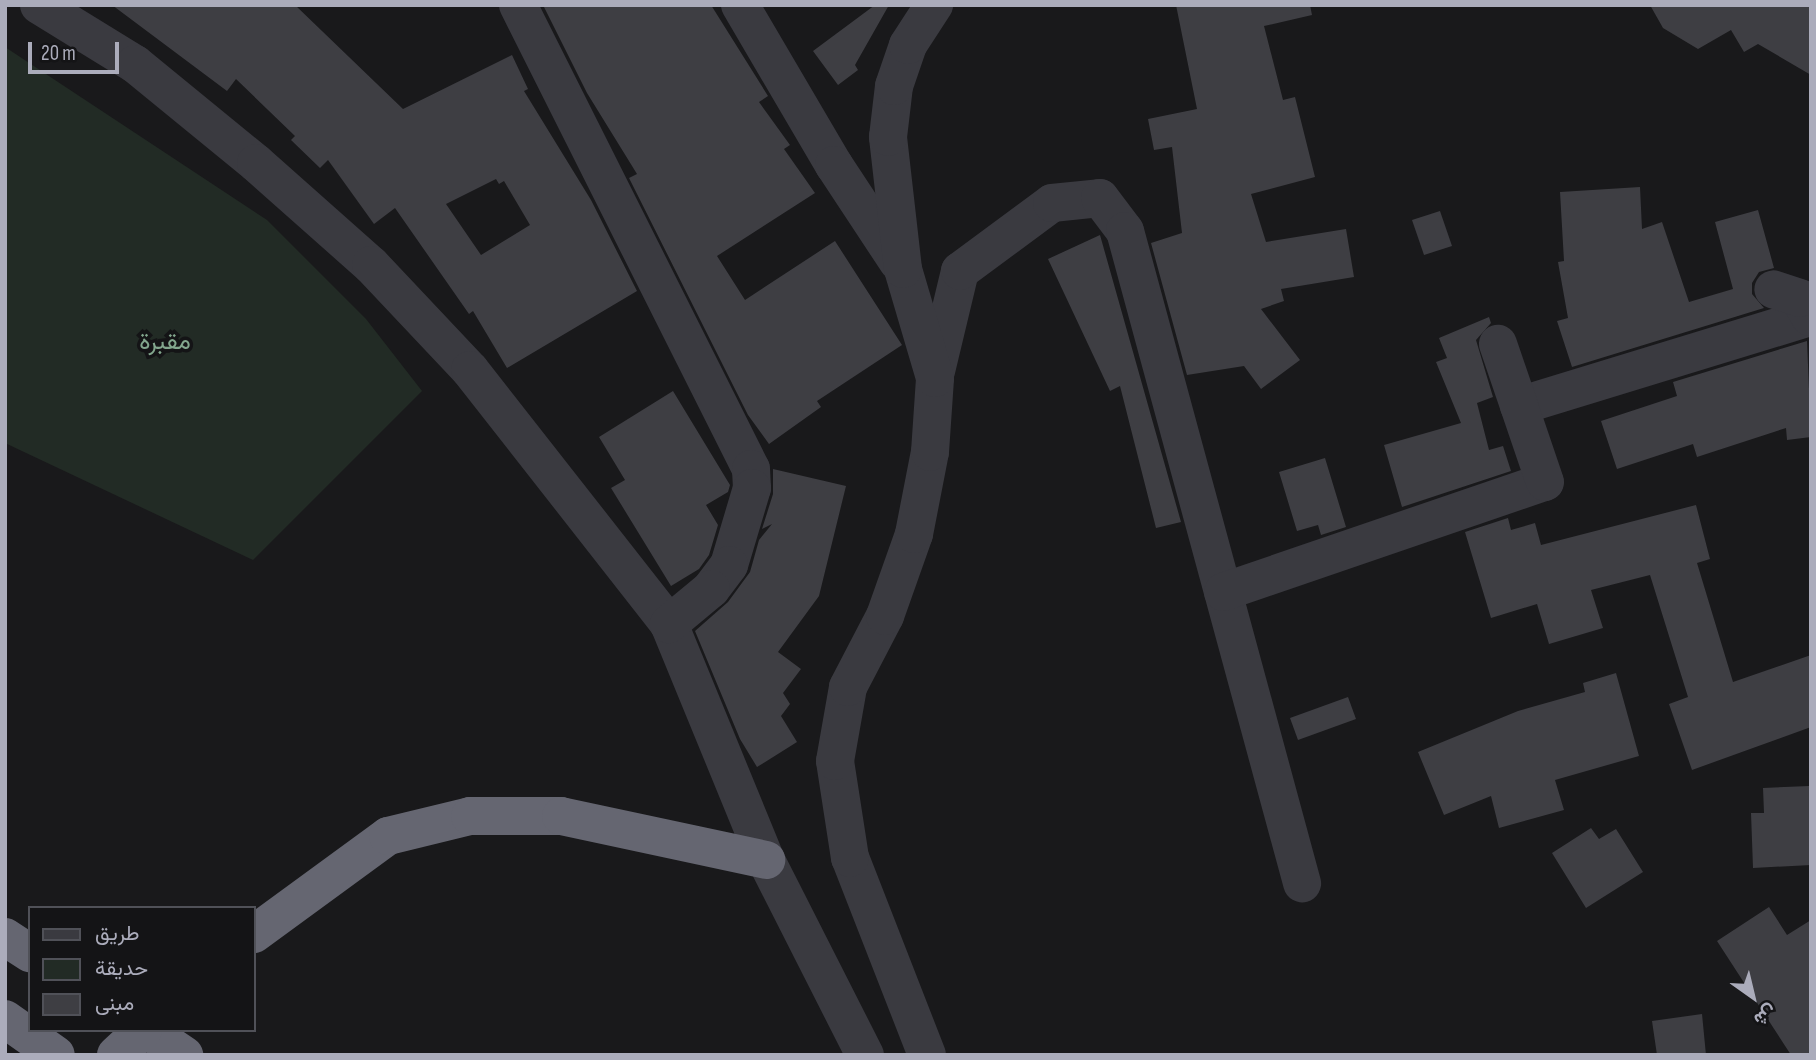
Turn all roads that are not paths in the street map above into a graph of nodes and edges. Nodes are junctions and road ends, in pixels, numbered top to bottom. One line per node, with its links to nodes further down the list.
1 (39, 5): 11 (street)
2 (518, 5): 11 (street)
3 (740, 5): 5 (street)
4 (934, 5): 5 (street)
5 (903, 269): 8 (street)
6 (1773, 289): 9 (street)
7 (1498, 344): 9 (street)
8 (935, 378): 10 (street); 24 (street)
9 (1519, 406): 10 (street)
10 (1223, 592): 13 (street)
11 (669, 624): 12 (street)
12 (766, 860): 14 (highway); 23 (street)
13 (1302, 883)
14 (256, 933)
15 (5, 937): 16 (highway)
16 (28, 952)
17 (5, 1019): 20 (highway)
18 (143, 1032): 21 (highway)
19 (148, 1032): 22 (highway)
20 (56, 1055)
21 (116, 1055)
22 (184, 1055)
23 (865, 1055)
24 (927, 1055)

